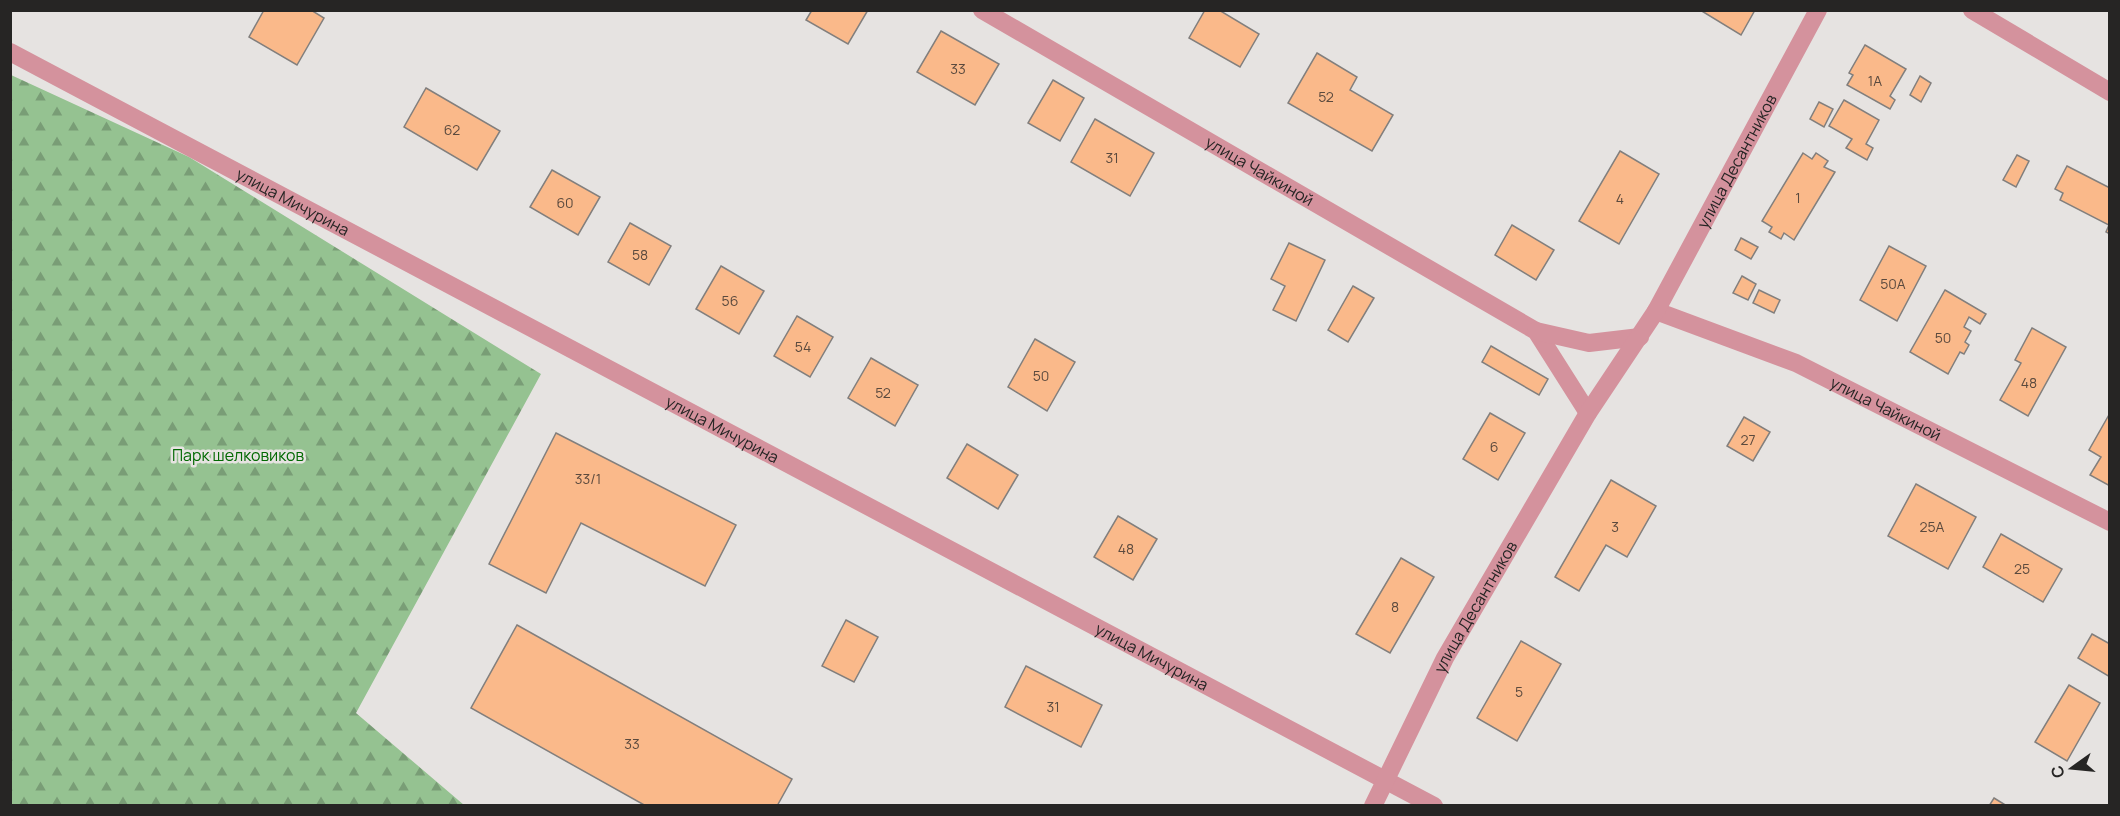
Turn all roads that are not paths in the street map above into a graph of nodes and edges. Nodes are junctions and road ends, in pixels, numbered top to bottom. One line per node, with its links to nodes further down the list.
1 (982, 10): 7 (street, улица Чайкиной)
2 (1818, 10): 6 (street, улица Десантников)
3 (1972, 10): 5 (street)
4 (10, 52): 11 (street, улица Мичурина)
5 (2109, 92)
6 (1656, 310): 8 (street, улица Десантников); 10 (street, улица Чайкиной)
7 (1536, 331): 8 (street, улица Чайкиной); 9 (street, улица Чайкиной)
8 (1640, 337): 9 (street, улица Десантников)
9 (1588, 413): 11 (street, улица Десантников)
10 (2109, 522)
11 (1386, 779): 12 (street, улица Десантников); 13 (street, улица Мичурина)
12 (1373, 806)
13 (1434, 806)

